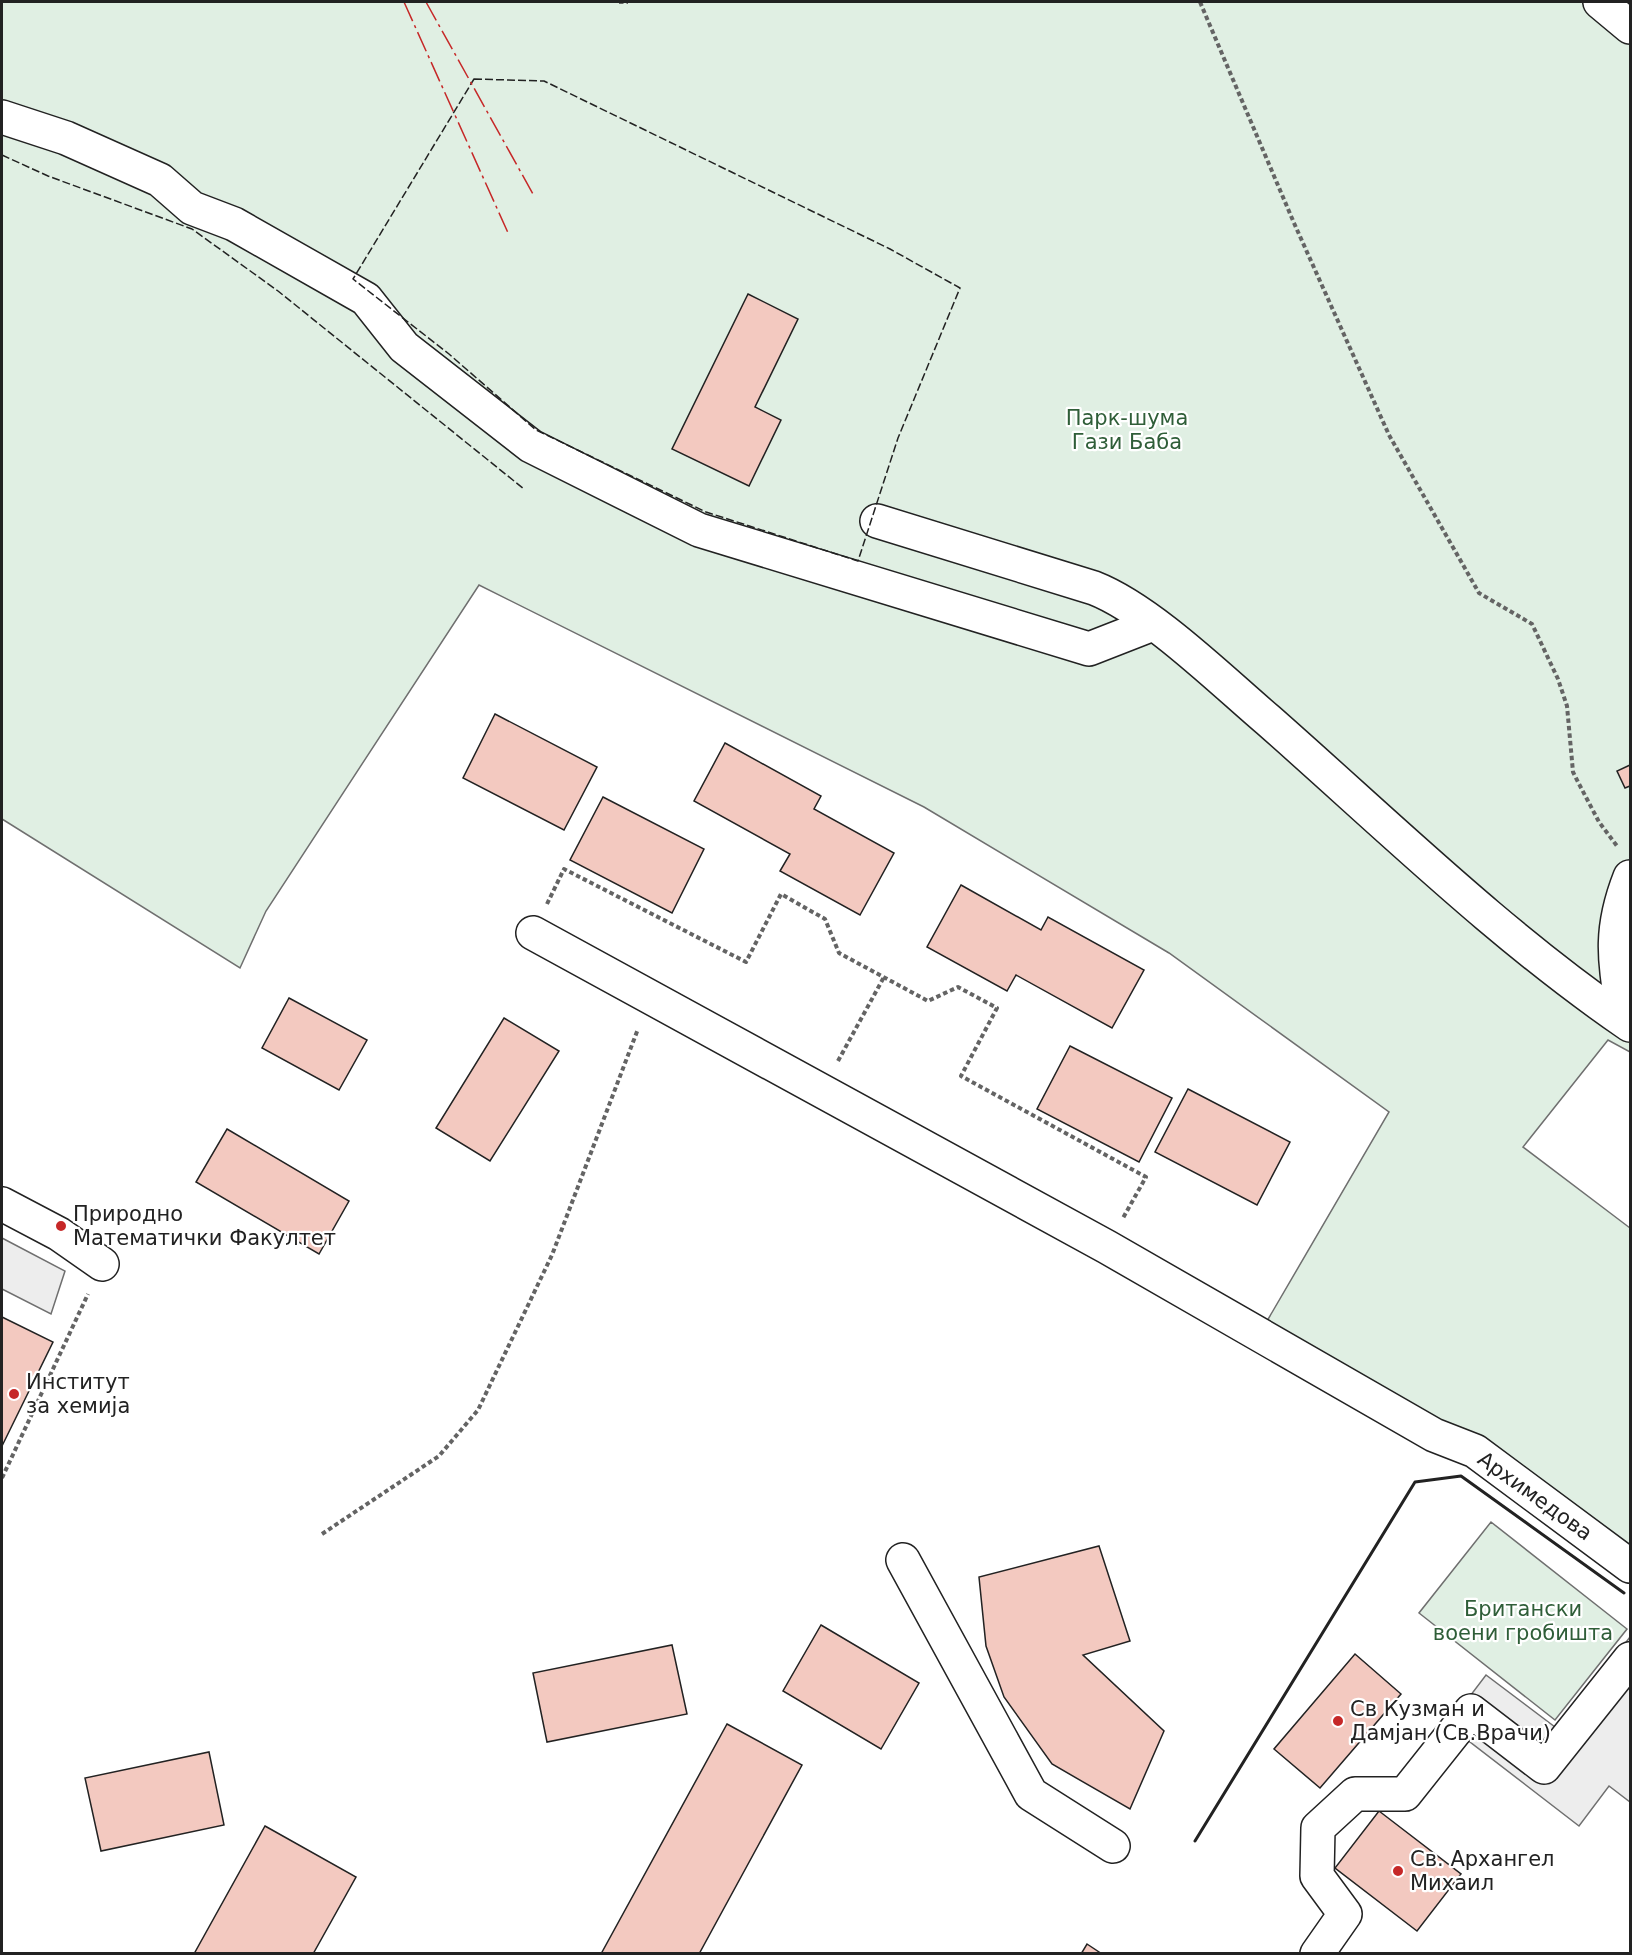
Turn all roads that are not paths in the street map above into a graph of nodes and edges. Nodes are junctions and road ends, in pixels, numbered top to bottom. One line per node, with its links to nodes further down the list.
1 (1600, 2): 2 (street)
2 (1630, 27)
3 (2, 117): 5 (street)
4 (877, 521): 5 (street)
5 (1153, 624): 8 (street)
6 (1625, 864): 8 (street)
7 (533, 933): 12 (street, Архимедова)
8 (1627, 1023)
9 (2, 1203): 10 (street)
10 (102, 1264)
11 (903, 1560): 14 (street)
12 (1630, 1566)
13 (1630, 1659): 15 (street)
14 (1113, 1846)
15 (1317, 1953)

